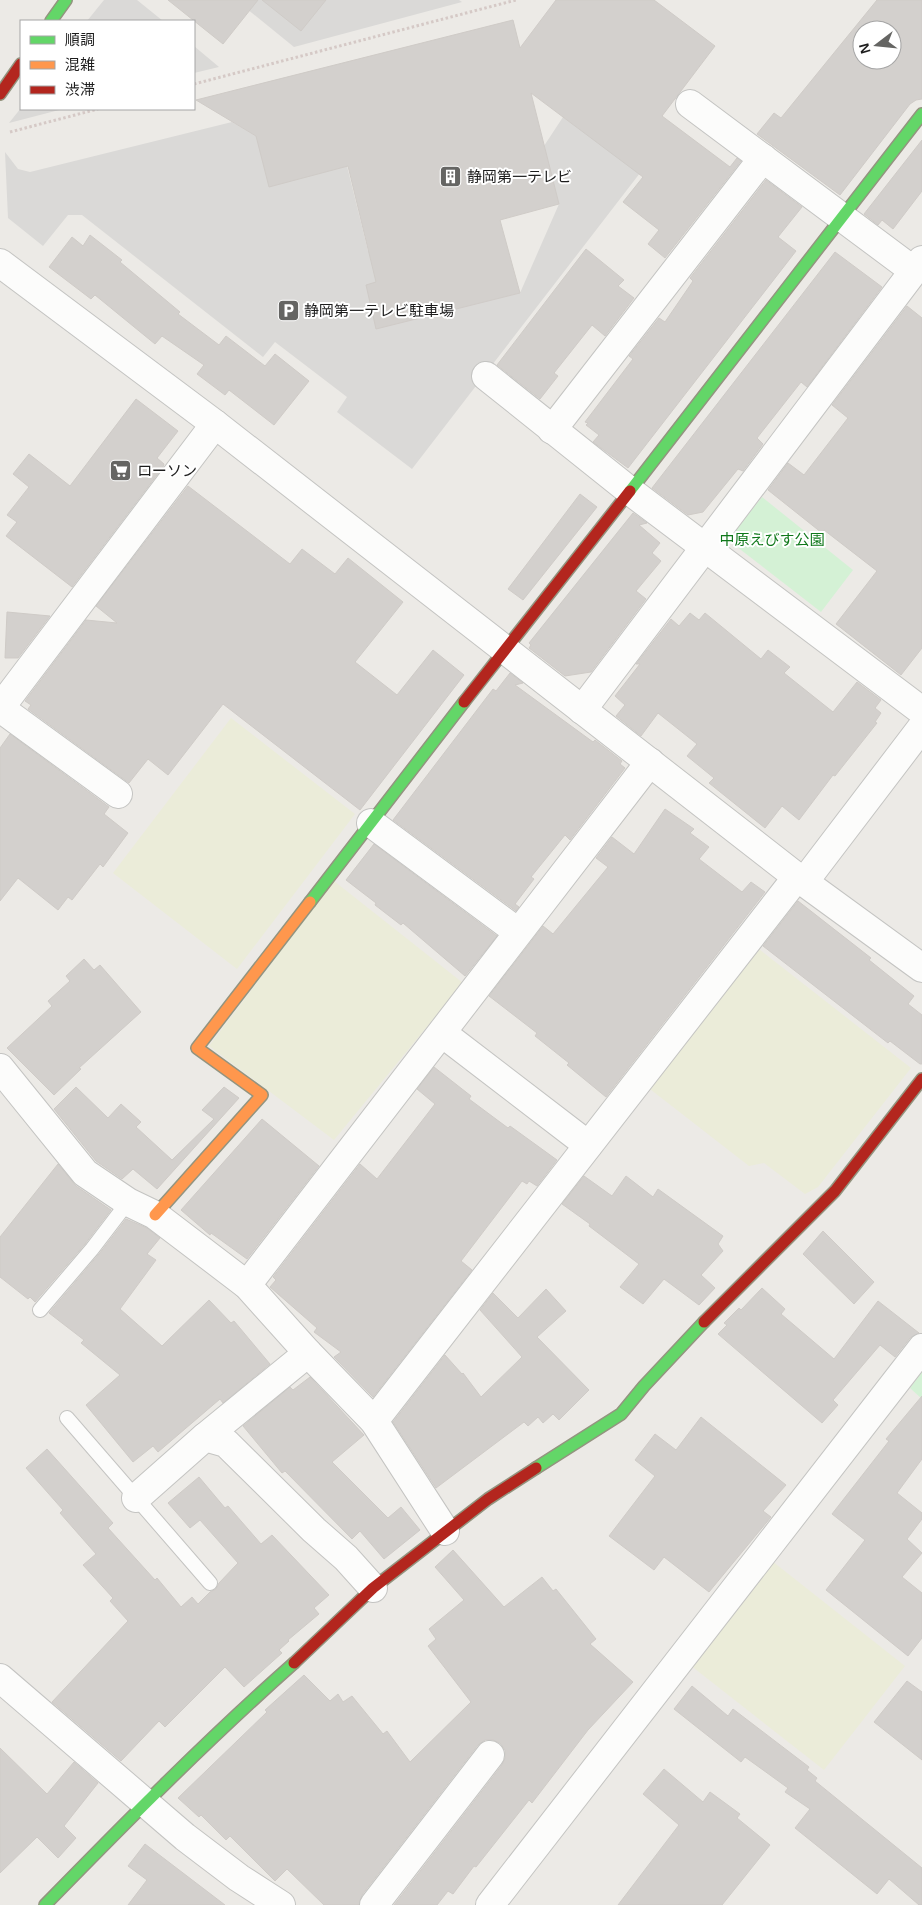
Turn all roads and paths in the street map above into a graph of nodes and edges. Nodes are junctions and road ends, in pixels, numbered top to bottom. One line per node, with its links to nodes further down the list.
1 (66, 0): 3 (street)
2 (516, 0): 5 (path)
3 (52, 20)
4 (20, 65): 6 (street)
5 (195, 84)
6 (0, 94)
7 (690, 104): 11 (street)
8 (94, 110): 10 (path)
9 (922, 114): 12 (street)
10 (10, 132)
11 (762, 158): 12 (street); 17 (street)
12 (841, 216): 14 (street); 18 (street)
13 (0, 263): 16 (street)
14 (918, 265): 19 (street)
15 (486, 376): 17 (street)
16 (215, 424): 20 (street); 21 (street)
17 (552, 430): 18 (street)
18 (630, 492): 19 (street); 20 (street)
19 (706, 547): 22 (street); 23 (street)
20 (505, 648): 22 (street); 27 (street)
21 (0, 708): 26 (street)
22 (582, 710): 25 (street)
23 (922, 711)
24 (922, 727): 28 (street)
25 (650, 762): 28 (street); 29 (street)
26 (118, 794)
27 (372, 823): 29 (street); 36 (street)
28 (800, 880): 30 (street); 34 (street)
29 (518, 932): 31 (street)
30 (922, 968)
31 (442, 1033): 34 (street); 37 (street)
32 (0, 1068): 35 (street)
33 (922, 1078): 45 (street)
34 (588, 1146): 42 (street)
35 (128, 1202): 36 (street); 38 (lane)
36 (155, 1215): 37 (street)
37 (247, 1285): 40 (street)
38 (40, 1310)
39 (922, 1348): 54 (street)
40 (308, 1353): 42 (street); 43 (street)
41 (67, 1418): 44 (lane)
42 (374, 1420): 45 (street)
43 (204, 1437): 44 (street); 47 (street)
44 (136, 1498): 46 (lane)
45 (445, 1531): 47 (street)
46 (210, 1583)
47 (373, 1588): 50 (street)
48 (0, 1678): 50 (street)
49 (490, 1755): 53 (street)
50 (146, 1802): 51 (street); 52 (street)
51 (45, 1905)
52 (281, 1905)
53 (374, 1905)
54 (490, 1905)

